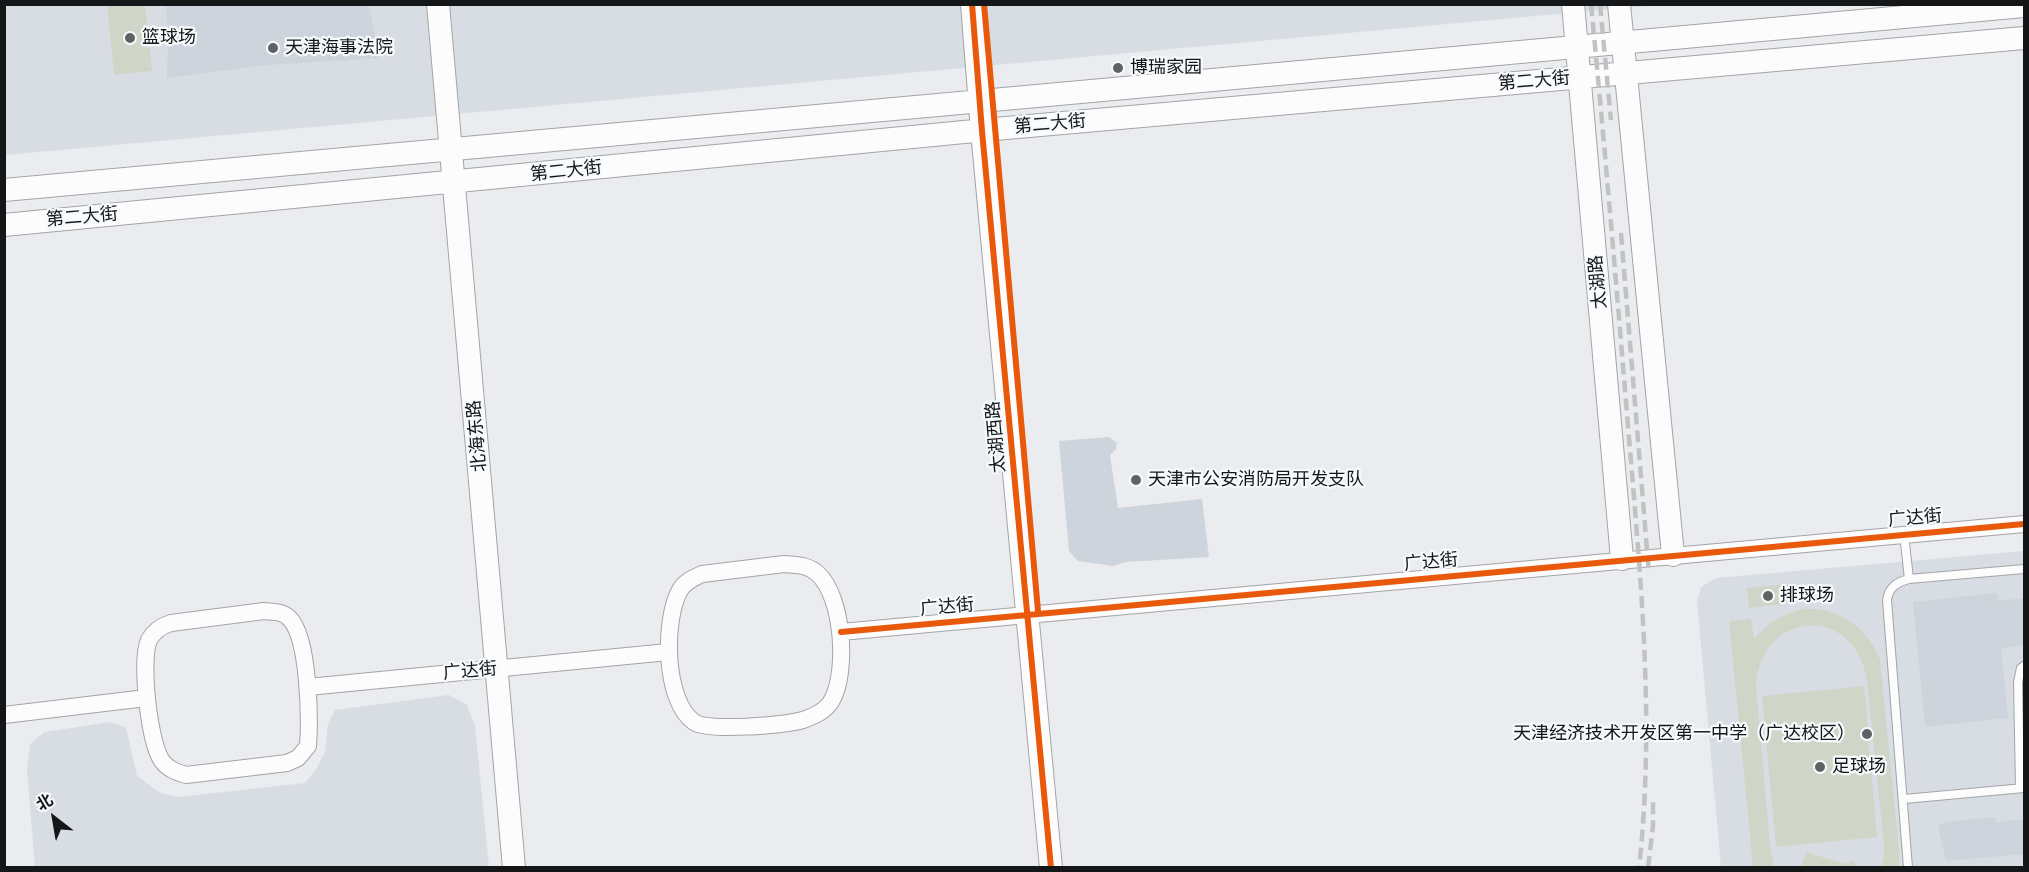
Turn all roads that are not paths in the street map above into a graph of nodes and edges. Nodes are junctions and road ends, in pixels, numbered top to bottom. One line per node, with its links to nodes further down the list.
1 (438, 4): 14 (main road, 北海东路)
2 (972, 4): 12 (main road, 太湖西路)
3 (984, 4): 12 (main road, 太湖西路)
4 (1573, 4): 9 (main road, 太湖路)
5 (1619, 4): 8 (main road)
6 (2025, 6): 8 (main road, 第二大街)
7 (2025, 38): 10 (main road, 第二大街)
8 (1623, 43): 9 (main road, 第二大街); 10 (main road)
9 (1576, 48): 11 (main road, 太湖路); 12 (main road, 第二大街)
10 (1626, 73): 11 (main road, 第二大街); 20 (main road)
11 (1580, 77): 13 (main road, 第二大街); 21 (main road, 太湖路)
12 (986, 99): 13 (main road, 太湖西路); 14 (main road, 第二大街)
13 (988, 130): 15 (main road, 第二大街); 24 (main road, 太湖西路)
14 (451, 148): 15 (main road, 北海东路); 16 (main road, 第二大街)
15 (454, 182): 17 (main road, 第二大街); 28 (main road, 北海东路)
16 (4, 190)
17 (4, 225)
18 (2025, 524): 19 (street, 广达街)
19 (1904, 534): 20 (street, 广达街); 23 (lane)
20 (1672, 555): 21 (street, 广达街)
21 (1623, 559): 24 (street, 广达街)
22 (2025, 569): 23 (lane)
23 (1909, 579): 33 (lane)
24 (1033, 615): 25 (street, 广达街); 35 (main road, 太湖西路); 36 (main road, 太湖西路)
25 (841, 632): 26 (street); 26 (street)
26 (668, 652): 28 (street, 广达街)
27 (2025, 666): 32 (lane)
28 (497, 669): 29 (street, 广达街); 34 (main road, 北海东路)
29 (308, 687): 30 (street); 30 (street)
30 (146, 698): 31 (street)
31 (4, 715)
32 (2022, 788): 33 (lane)
33 (1904, 800): 37 (lane)
34 (514, 867)
35 (1051, 867)
36 (1061, 867)
37 (1908, 867)

